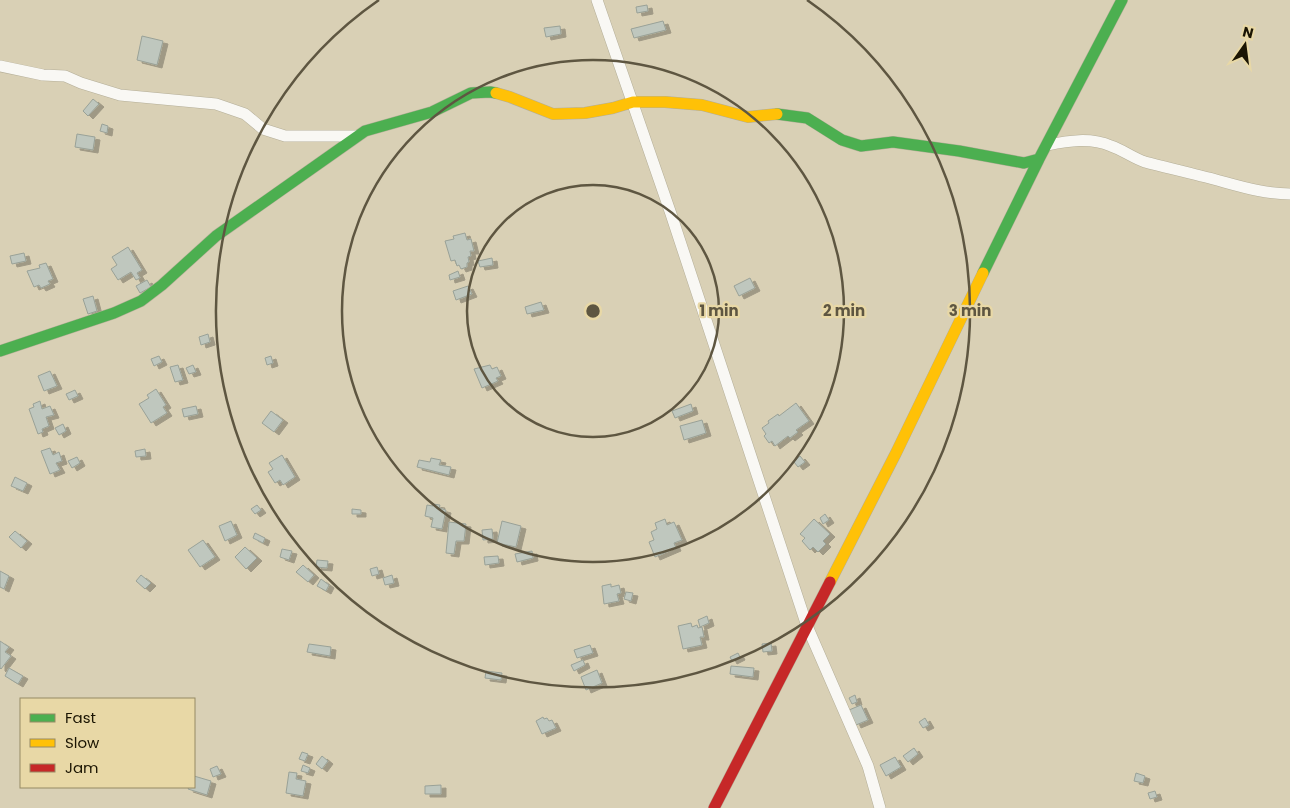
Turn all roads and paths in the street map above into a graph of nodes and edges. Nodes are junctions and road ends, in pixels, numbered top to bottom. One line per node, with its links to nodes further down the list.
1 (597, 0): 4 (street)
2 (1122, 0): 6 (street)
3 (0, 66): 5 (street)
4 (633, 102): 5 (street); 7 (street); 10 (street)
5 (356, 136): 9 (street)
6 (1047, 145): 7 (street); 8 (street)
7 (1039, 159): 10 (street)
8 (1290, 194)
9 (0, 351)
10 (807, 626): 11 (street); 12 (street)
11 (714, 808)
12 (880, 808)

